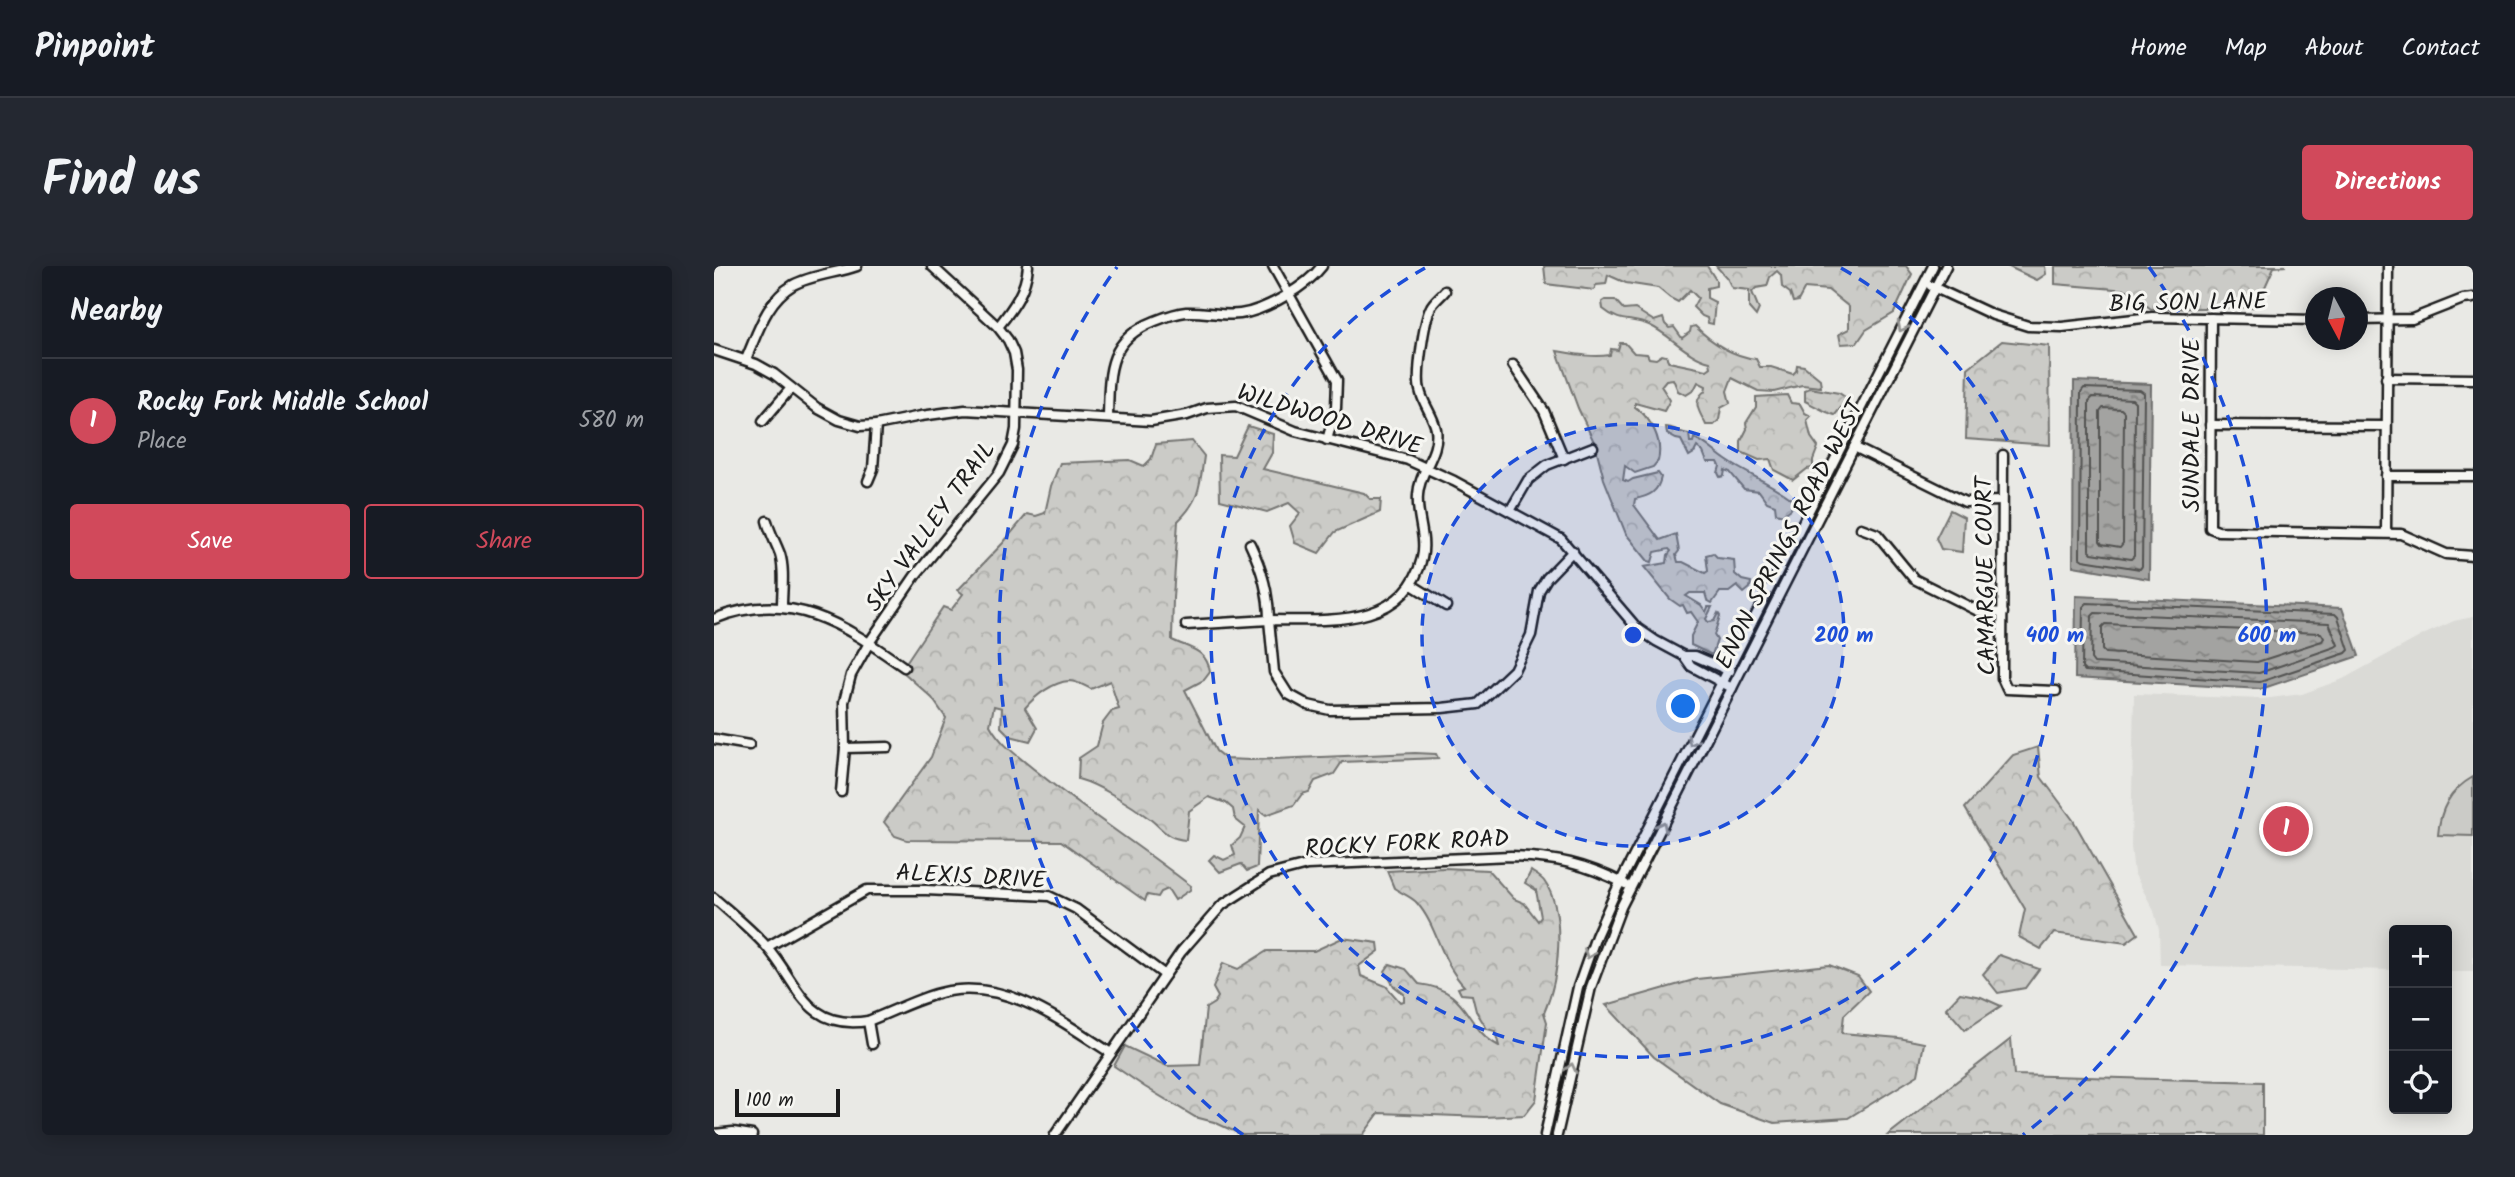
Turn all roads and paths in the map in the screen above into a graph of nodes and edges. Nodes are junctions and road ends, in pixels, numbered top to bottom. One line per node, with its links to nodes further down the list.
1 (857, 266): 20 (street)
2 (932, 266): 18 (street, SKY VALLEY TRAIL)
3 (1028, 266): 18 (street)
4 (1273, 266): 12 (street)
5 (1322, 266): 12 (street)
6 (1933, 266): 9 (street)
7 (1946, 266): 10 (street, ENON SPRINGS ROAD WEST)
8 (2388, 266): 17 (street)
9 (1925, 283): 10 (street, BIG SON LANE); 58 (street, one-way to 58)
10 (1935, 288): 14 (street, BIG SON LANE); 33 (street, ENON SPRINGS ROAD WEST)
11 (1445, 291): 36 (street)
12 (1287, 294): 26 (street); 31 (street)
13 (2473, 298): 17 (street)
14 (2211, 318): 15 (street, BIG SON LANE); 29 (street, SUNDALE DRIVE)
15 (2305, 320)
16 (2368, 320): 17 (street)
17 (2388, 321): 22 (street)
18 (998, 327): 25 (street, SKY VALLEY TRAIL)
19 (714, 350): 20 (street, WILDWOOD DRIVE)
20 (746, 359): 24 (street, WILDWOOD DRIVE)
21 (1513, 365): 35 (street)
22 (2386, 378): 23 (street); 30 (street)
23 (2473, 379)
24 (791, 388): 27 (street); 28 (street, WILDWOOD DRIVE)
25 (1016, 413): 26 (street, WILDWOOD DRIVE); 28 (street, WILDWOOD DRIVE); 55 (street, SKY VALLEY TRAIL)
26 (1108, 418): 31 (street, WILDWOOD DRIVE)
27 (764, 421)
28 (876, 425): 39 (street)
29 (2210, 425): 30 (street); 44 (street, SUNDALE DRIVE)
30 (2386, 426): 37 (street)
31 (1327, 440): 36 (street, WILDWOOD DRIVE)
32 (1593, 447): 35 (street)
33 (1854, 447): 40 (street); 59 (street, ENON SPRINGS ROAD WEST)
34 (2003, 455): 40 (street, CAMARGUE COURT)
35 (1564, 459): 41 (street)
36 (1426, 469): 41 (street, WILDWOOD DRIVE); 48 (street)
37 (2386, 476): 38 (street); 44 (street)
38 (2473, 476)
39 (868, 481)
40 (2002, 501): 51 (street, CAMARGUE COURT)
41 (1510, 510): 46 (street, WILDWOOD DRIVE)
42 (767, 521): 49 (street)
43 (1861, 528): 51 (street)
44 (2386, 533): 47 (street)
45 (1250, 544): 53 (street)
46 (1573, 551): 53 (street); 56 (street, WILDWOOD DRIVE)
47 (2473, 556)
48 (1412, 584): 50 (street); 53 (street)
49 (782, 606): 52 (street); 55 (street)
50 (1446, 606)
51 (2003, 613): 62 (street, CAMARGUE COURT)
52 (714, 619)
53 (1269, 620): 54 (street)
54 (1186, 625)
55 (869, 643): 57 (street); 66 (street, SKY VALLEY TRAIL)
56 (1684, 656): 58 (street, WILDWOOD DRIVE); 60 (street, WILDWOOD DRIVE)
57 (904, 667)
58 (1728, 670): 59 (street, WILDWOOD DRIVE); 60 (street)
59 (1738, 676): 61 (street, ENON SPRINGS ROAD WEST)
60 (1722, 682): 61 (street, WILDWOOD DRIVE); 68 (street, one-way to 68)
61 (1732, 688): 69 (street, ENON SPRINGS ROAD WEST, one-way to 61)
62 (2056, 691)
63 (714, 738): 64 (street)
64 (749, 745)
65 (888, 747): 66 (street)
66 (845, 748): 67 (street, SKY VALLEY TRAIL)
67 (841, 792)
68 (1620, 882): 69 (street, ROCKY FORK ROAD); 72 (street, ROCKY FORK ROAD); 79 (street, one-way to 79)
69 (1631, 887): 80 (street, ENON SPRINGS ROAD WEST, one-way to 69)
70 (714, 898): 71 (street)
71 (767, 947): 72 (street, ALEXIS DRIVE); 73 (street)
72 (1165, 975): 75 (street, ROCKY FORK ROAD)
73 (868, 1021): 74 (street); 75 (street)
74 (872, 1044)
75 (1111, 1053): 78 (street, ROCKY FORK ROAD)
76 (714, 1134): 77 (street)
77 (752, 1135)
78 (1055, 1135)
79 (1545, 1135)
80 (1556, 1135)

